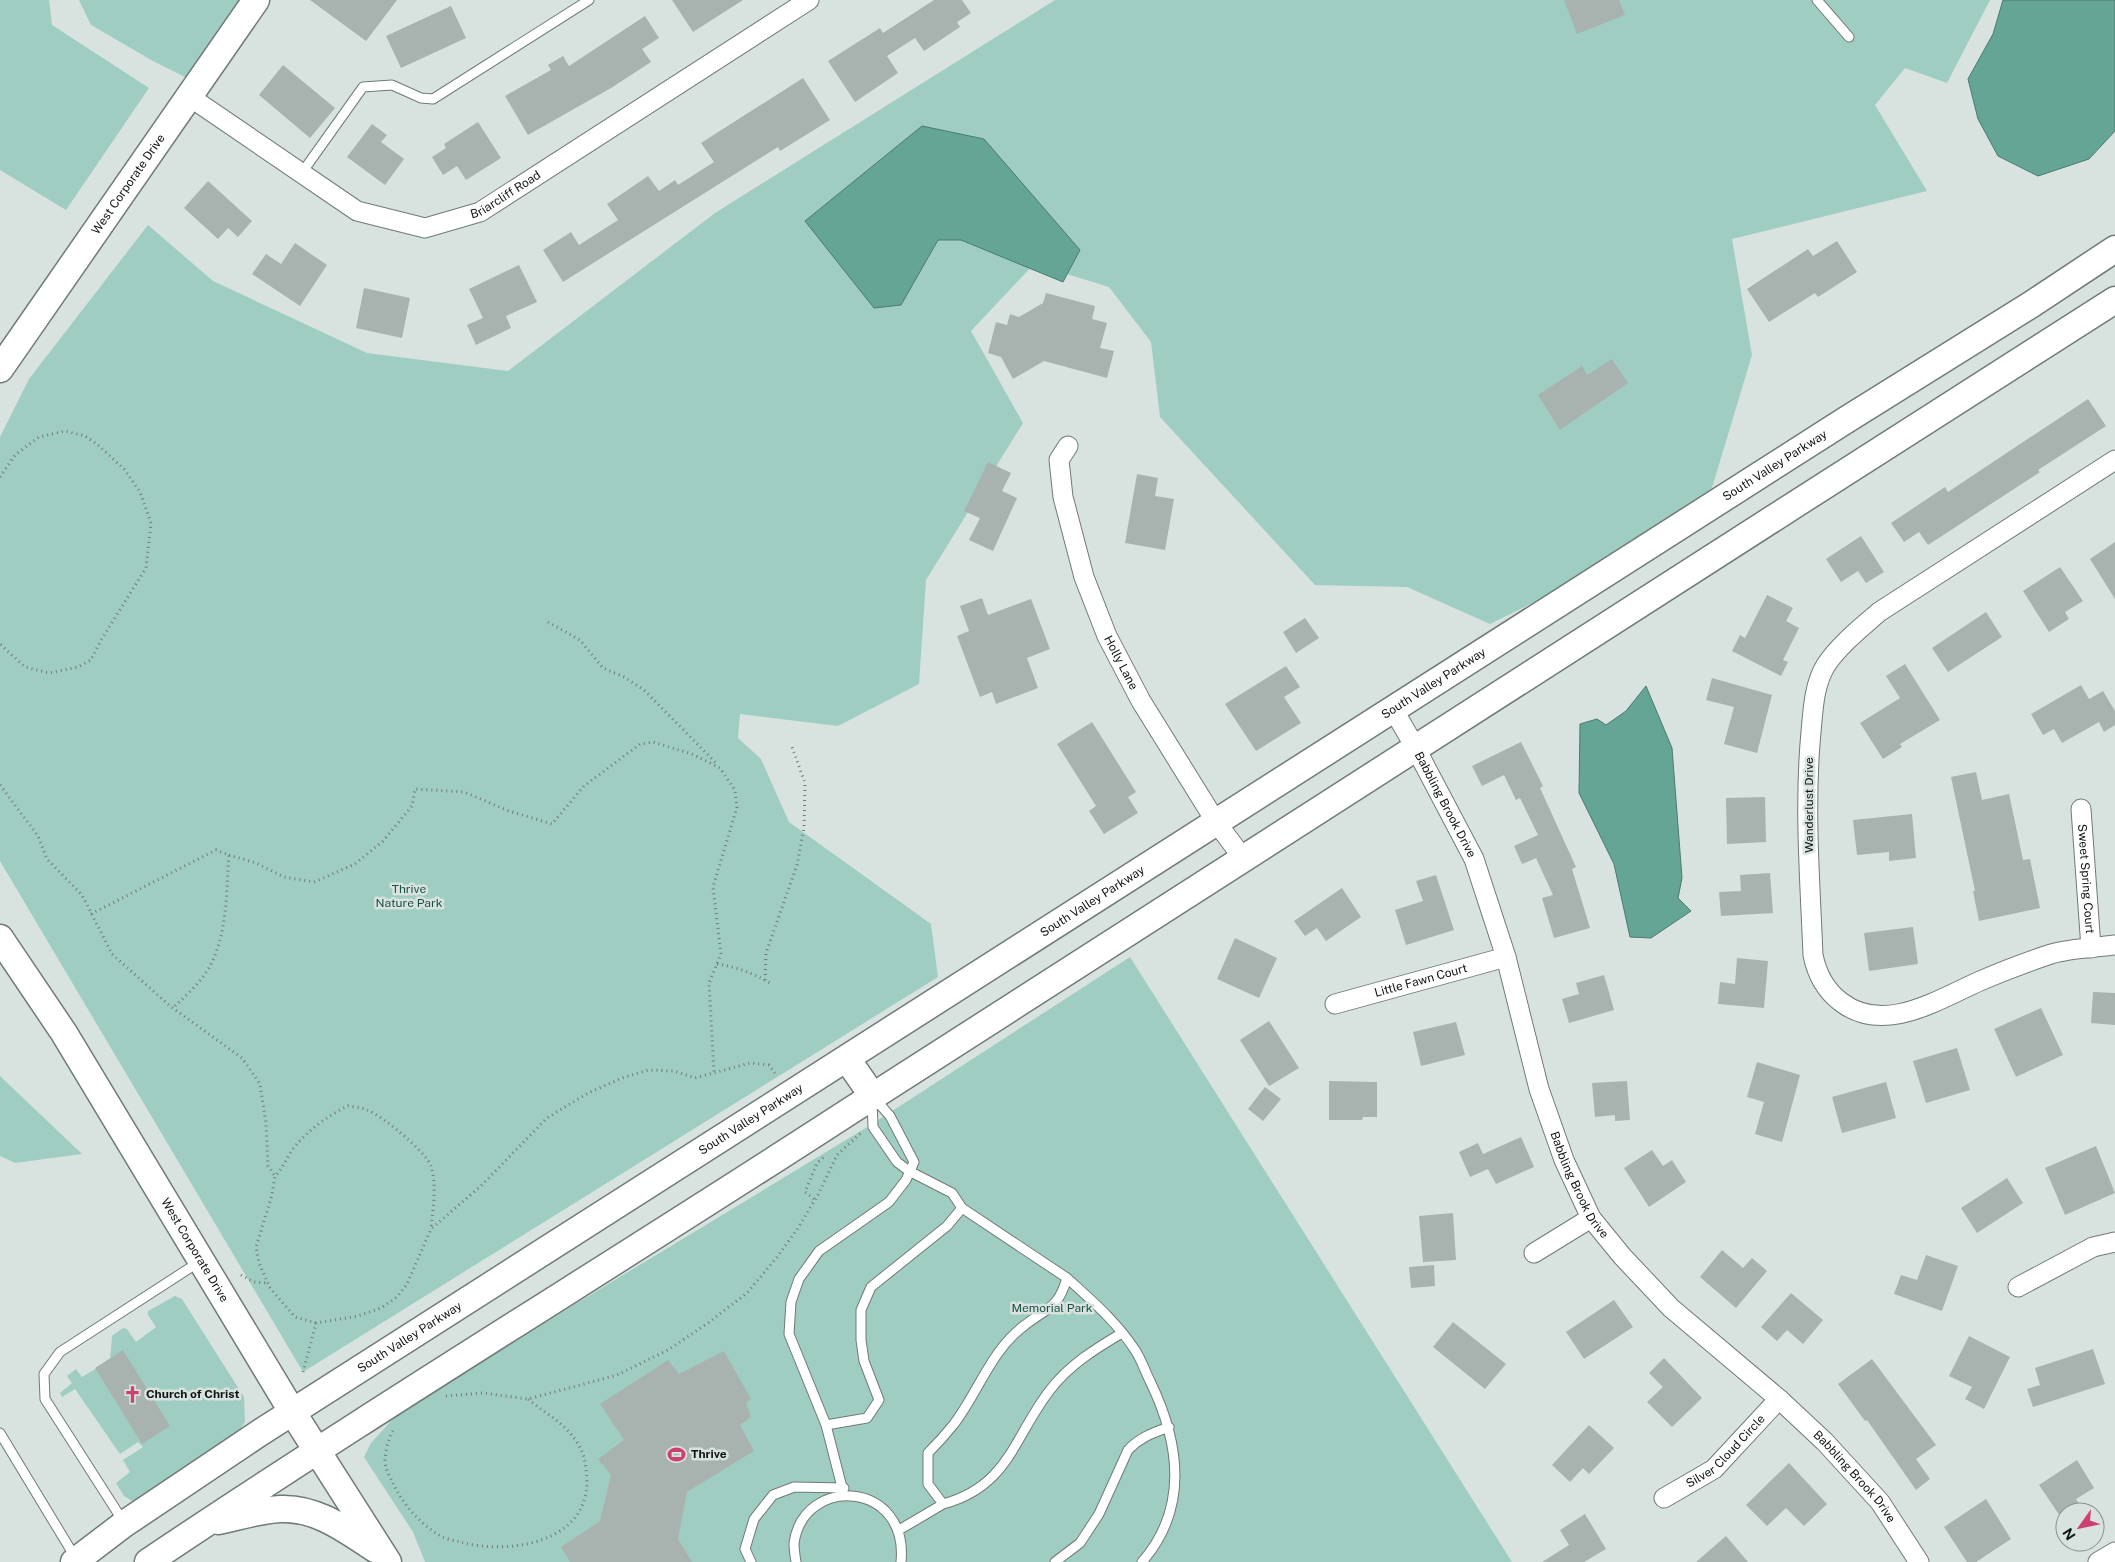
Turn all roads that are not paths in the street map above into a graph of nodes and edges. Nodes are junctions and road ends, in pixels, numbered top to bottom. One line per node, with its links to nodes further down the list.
1 (256, 0): 6 (main road, West Corporate Drive)
2 (589, 0): 7 (lane)
3 (809, 0): 7 (street, Briarcliff Road)
4 (1817, 0): 5 (lane)
5 (1849, 36)
6 (190, 97): 7 (street, Briarcliff Road); 10 (main road, West Corporate Drive)
7 (301, 174)
8 (2115, 249): 13 (main road, South Valley Parkway)
9 (2115, 300): 14 (main road)
10 (0, 369)
11 (1068, 446): 16 (street, Holly Lane)
12 (2115, 460): 20 (street, Wanderlust Drive)
13 (1393, 710): 14 (street, Babbling Brook Drive); 16 (main road, South Valley Parkway)
14 (1416, 747): 17 (main road); 21 (street, Babbling Brook Drive)
15 (2081, 810): 20 (street, Sweet Spring Court)
16 (1216, 822): 17 (street, Holly Lane); 23 (main road, South Valley Parkway)
17 (1243, 858): 24 (main road)
18 (0, 938): 30 (main road, West Corporate Drive)
19 (2115, 944): 20 (street, Wanderlust Drive)
20 (2091, 948)
21 (1506, 957): 22 (street, Little Fawn Court); 27 (street, Babbling Brook Drive)
22 (1335, 1004)
23 (847, 1059): 24 (main road); 35 (main road, South Valley Parkway)
24 (872, 1095): 25 (lane); 25 (lane); 39 (main road)
25 (909, 1171): 26 (lane); 36 (lane)
26 (962, 1208): 31 (lane); 36 (lane)
27 (1591, 1218): 29 (street); 34 (street, Babbling Brook Drive)
28 (2115, 1242): 32 (street)
29 (1534, 1253)
30 (200, 1262): 35 (main road, West Corporate Drive); 43 (lane)
31 (1067, 1278): 33 (lane); 42 (lane)
32 (2018, 1287)
33 (1122, 1333): 37 (lane); 42 (lane)
34 (1780, 1399): 41 (street, Silver Cloud Circle); 55 (street, Babbling Brook Drive)
35 (293, 1413): 39 (main road, West Corporate Drive); 43 (main road, South Valley Parkway)
36 (826, 1425): 40 (lane)
37 (1169, 1427): 53 (lane); 54 (lane)
38 (0, 1433): 48 (lane)
39 (316, 1449): 44 (main road); 47 (main road, West Corporate Drive)
40 (844, 1492): 45 (lane); 50 (lane); 51 (lane)
41 (1664, 1498)
42 (943, 1504): 45 (lane)
43 (124, 1524): 48 (main road, South Valley Parkway)
44 (205, 1524): 47 (main road); 49 (main road)
45 (899, 1530): 52 (lane)
46 (2115, 1552): 56 (street)
47 (385, 1558)
48 (76, 1561)
49 (148, 1562)
50 (750, 1562)
51 (796, 1562)
52 (901, 1562)
53 (1055, 1562)
54 (1142, 1562)
55 (1919, 1562)
56 (2098, 1562)

